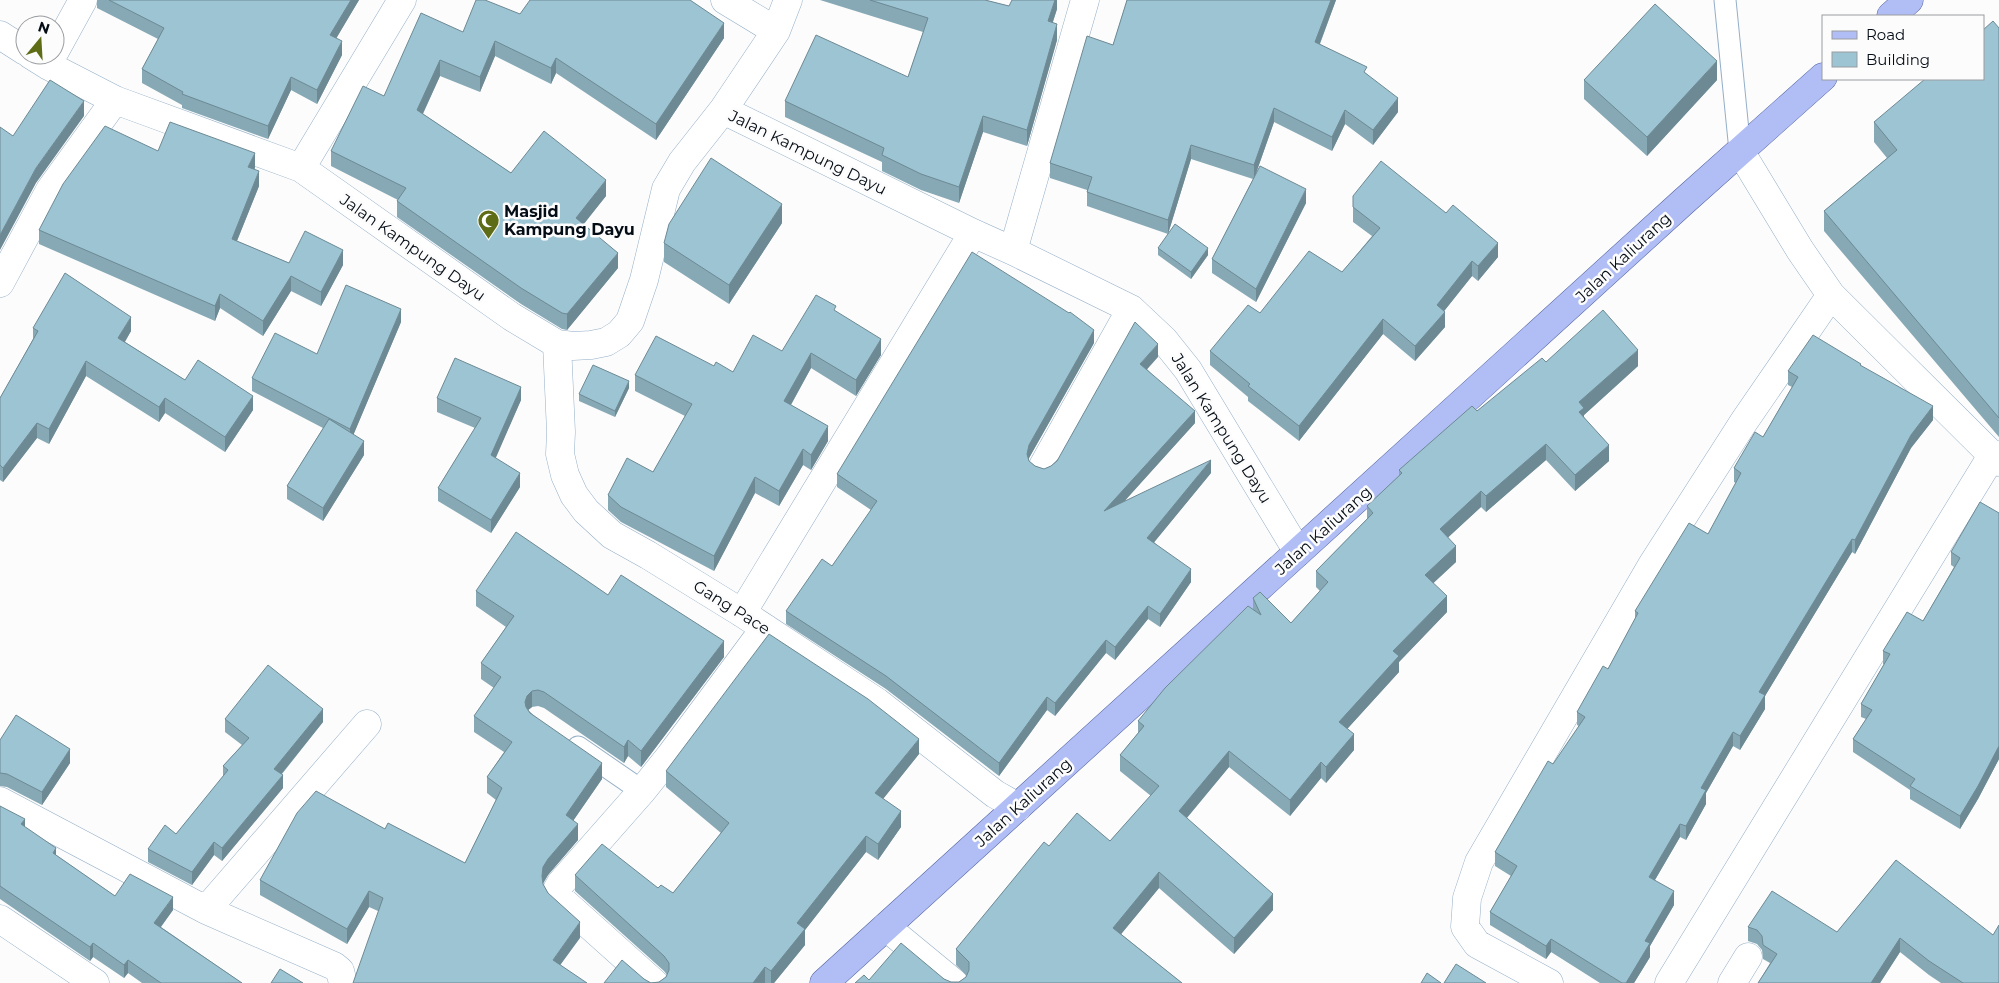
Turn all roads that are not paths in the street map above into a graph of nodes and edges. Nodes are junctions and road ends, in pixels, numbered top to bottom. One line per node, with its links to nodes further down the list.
1 (83, 0): 9 (street)
2 (402, 0): 18 (street)
3 (725, 0): 10 (street)
4 (788, 0): 10 (street)
5 (1085, 0): 20 (street)
6 (1725, 0): 17 (lane)
7 (1909, 0): 8 (main road)
8 (1892, 15)
9 (65, 25)
10 (776, 31): 16 (street)
11 (0, 35): 12 (street, Jalan Kampung Dayu)
12 (15, 42)
13 (57, 65): 15 (street, Jalan Kampung Dayu)
14 (1822, 78): 17 (main road, Jalan Kaliurang)
15 (115, 100): 18 (street, Jalan Kampung Dayu); 21 (street)
16 (723, 110): 19 (street, Jalan Kampung Dayu); 24 (street, Jalan Kampung Dayu)
17 (1740, 151): 22 (street); 27 (main road, Jalan Kaliurang)
18 (301, 168): 24 (street, Jalan Kampung Dayu)
19 (973, 233): 20 (street, Jalan Kampung Dayu); 28 (street)
20 (1013, 251): 23 (street, Jalan Kampung Dayu)
21 (0, 282)
22 (1831, 295): 25 (street); 44 (street)
23 (1131, 309): 26 (street); 27 (street, Jalan Kampung Dayu)
24 (557, 344): 28 (street, Gang Pace)
25 (1996, 458): 45 (street)
26 (1043, 466)
27 (1298, 552): 34 (main road, Jalan Kaliurang)
28 (742, 613): 29 (street, Gang Pace)
29 (765, 628): 32 (street); 34 (street, Gang Pace)
30 (367, 724): 35 (street)
31 (559, 733): 32 (lane)
32 (642, 791): 41 (street)
33 (0, 801): 35 (street)
34 (1018, 807): 37 (main road, Jalan Kaliurang)
35 (206, 910): 40 (street)
36 (0, 919): 39 (street)
37 (886, 926): 42 (main road, Jalan Kaliurang); 43 (street)
38 (1748, 957): 46 (street)
39 (95, 983)
40 (343, 983)
41 (654, 983)
42 (824, 983)
43 (954, 983)
44 (1549, 983)
45 (1669, 983)
46 (1732, 983)

